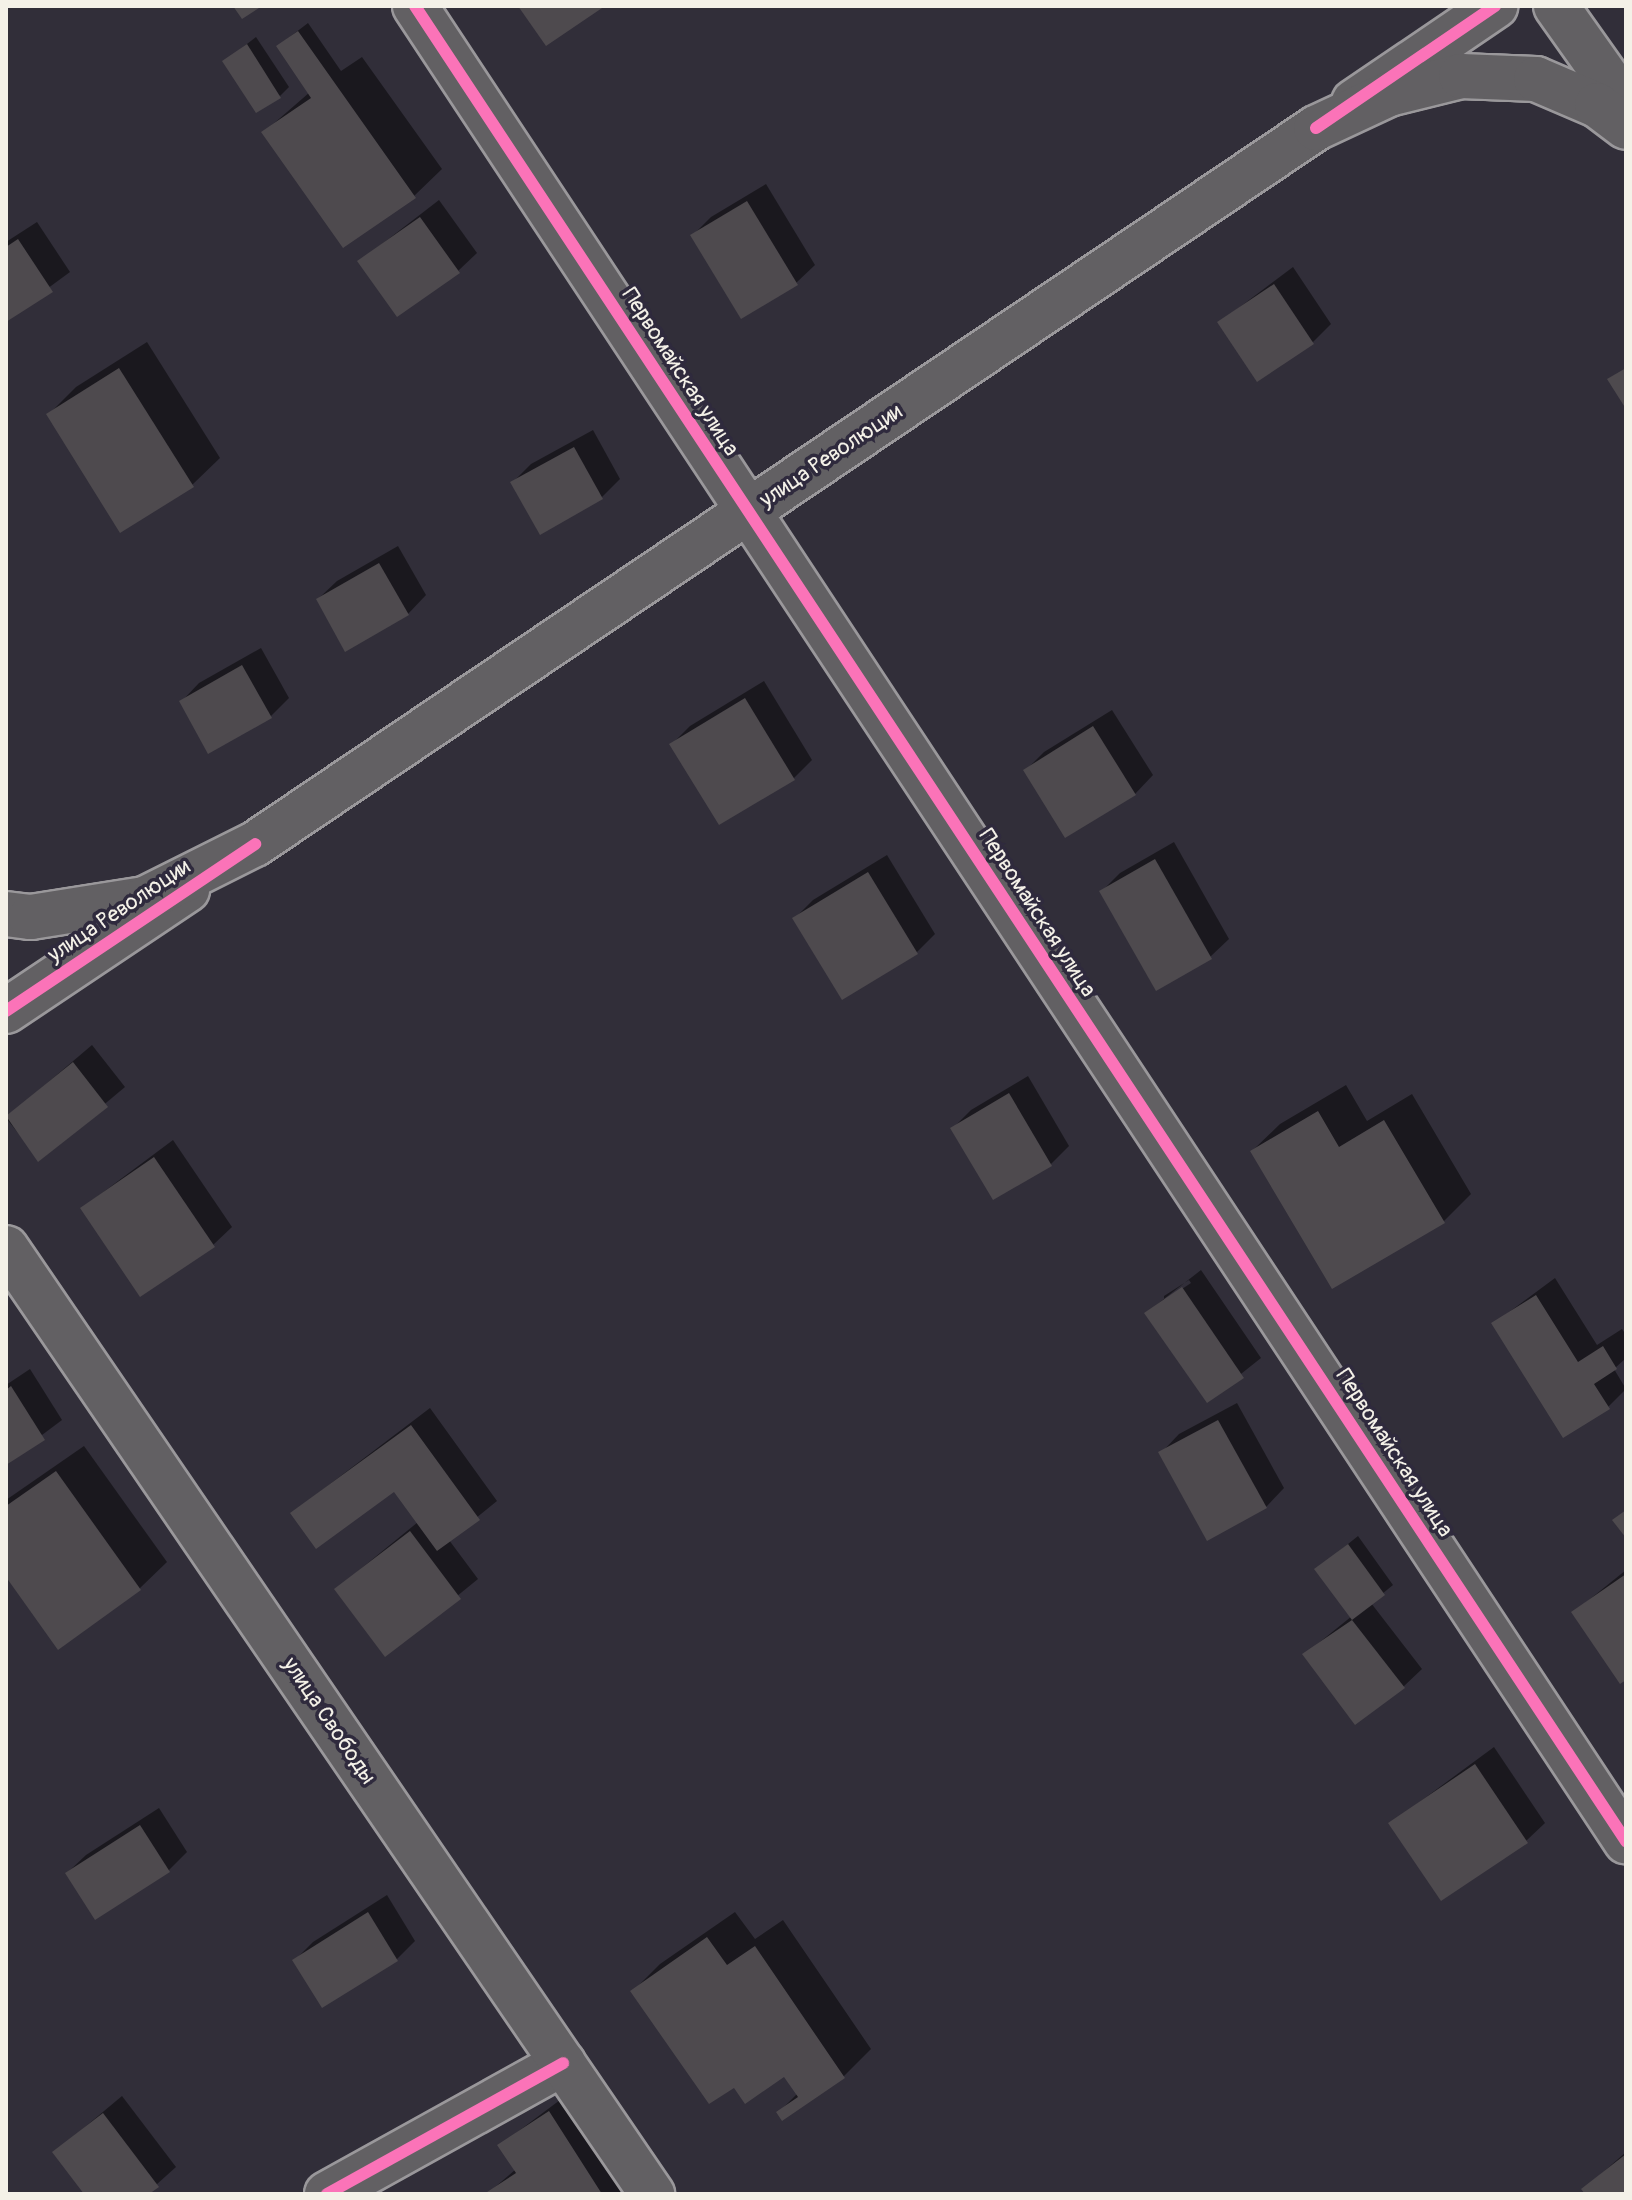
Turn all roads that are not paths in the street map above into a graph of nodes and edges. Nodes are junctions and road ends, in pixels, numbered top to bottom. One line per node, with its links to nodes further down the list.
1 (415, 6): 7 (street, Первомайская улица)
2 (1495, 6): 6 (street, улица Революции)
3 (1556, 6): 4 (street)
4 (1626, 105)
5 (1626, 127): 6 (street)
6 (1316, 128): 7 (street, улица Революции)
7 (748, 512): 8 (street, улица Революции); 12 (street, Первомайская улица)
8 (255, 844): 9 (street); 10 (street, улица Революции)
9 (6, 914)
10 (6, 1011)
11 (6, 1248): 13 (street, улица Свободы)
12 (1626, 1841)
13 (563, 2063): 14 (street); 15 (street, улица Свободы)
14 (327, 2194)
15 (652, 2194)

